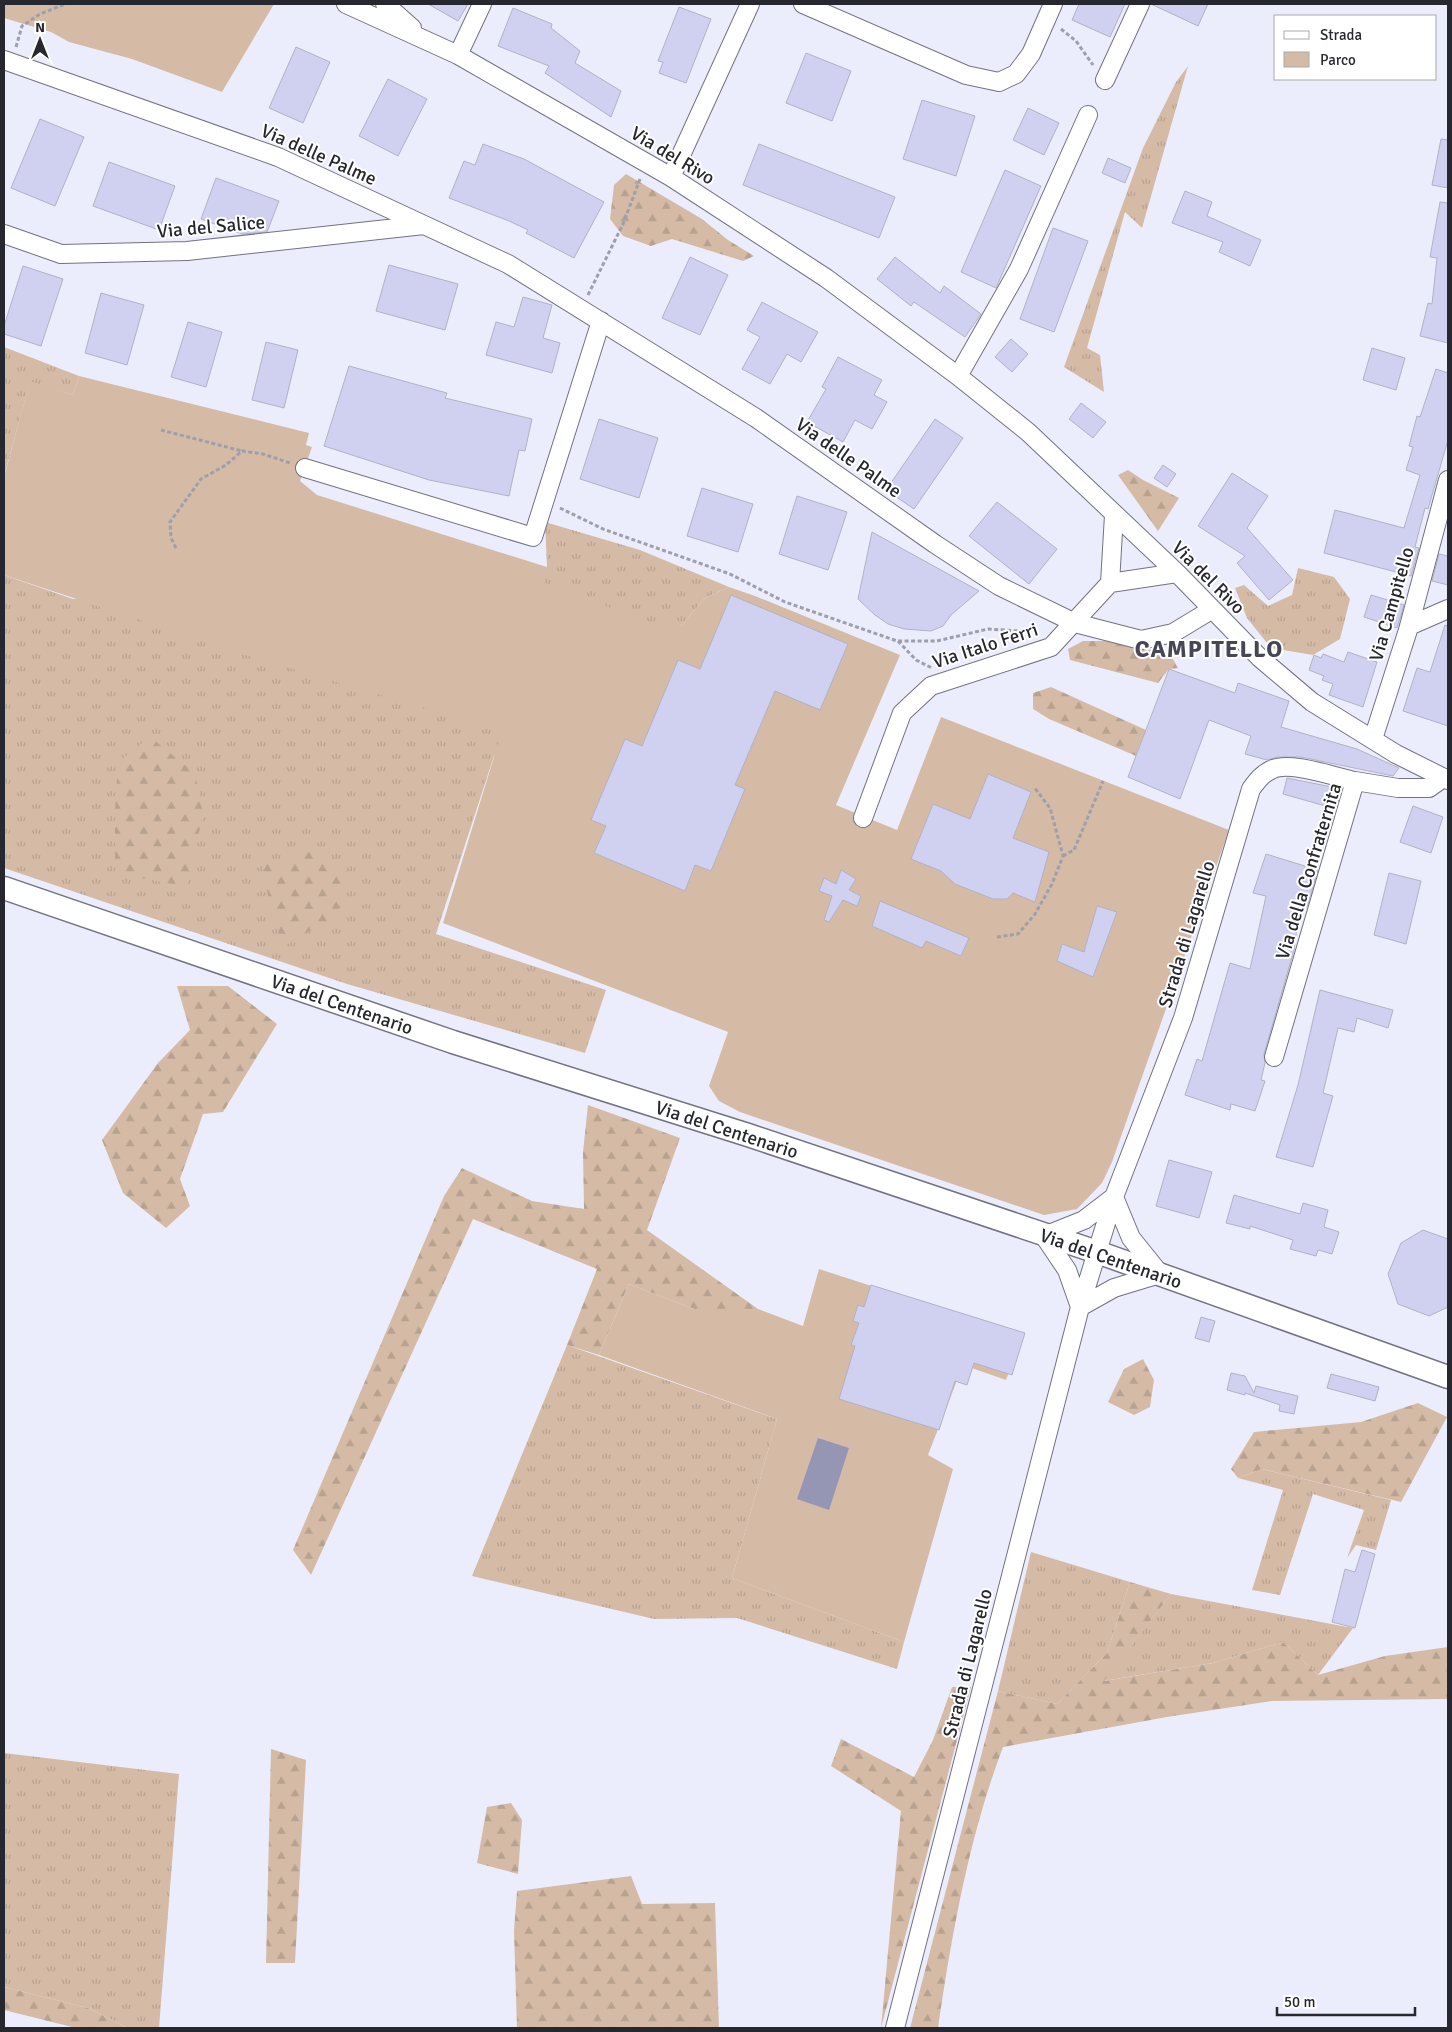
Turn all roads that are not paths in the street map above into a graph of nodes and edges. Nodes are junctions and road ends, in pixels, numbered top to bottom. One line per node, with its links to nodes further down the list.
1 (346, 4): 8 (street, Via del Rivo)
2 (385, 4): 8 (street)
3 (482, 4): 9 (street)
4 (750, 4): 13 (street)
5 (803, 4): 7 (street)
6 (1140, 4): 11 (street)
7 (1050, 11)
8 (428, 42): 9 (street, Via del Rivo)
9 (458, 55): 13 (street, Via del Rivo)
10 (8, 61): 14 (street, Via delle Palme)
11 (1105, 80)
12 (1088, 115): 17 (street)
13 (671, 177): 17 (street, Via del Rivo)
14 (425, 225): 15 (street, Via del Salice); 16 (street, Via delle Palme)
15 (4, 234)
16 (601, 321): 18 (street); 26 (street, Via delle Palme)
17 (958, 376): 20 (street, Via del Rivo)
18 (305, 468)
19 (1448, 480): 25 (street, Via Campitello)
20 (1114, 515): 21 (street, Via del Rivo); 22 (street)
21 (1177, 573): 22 (street); 24 (street, Via del Rivo)
22 (1110, 583): 26 (street)
23 (1448, 609): 25 (street)
24 (1211, 610): 26 (street, Via delle Palme); 27 (street, Via del Rivo)
25 (1408, 626): 27 (street, Via Campitello)
26 (1069, 629): 30 (street, Via Italo Ferri)
27 (1372, 739): 28 (street, Via del Rivo)
28 (1446, 779): 29 (street, Via della Confraternita)
29 (1356, 781): 32 (street, Via della Confraternita); 33 (street, Strada di Lagarello)
30 (863, 818)
31 (4, 888): 34 (street, Via del Centenario)
32 (1274, 1057)
33 (1114, 1197): 34 (street); 35 (street, Strada di Lagarello); 36 (street)
34 (1044, 1236): 35 (street, Via del Centenario); 37 (street)
35 (1097, 1252): 36 (street, Via del Centenario); 37 (street, Strada di Lagarello)
36 (1160, 1274): 37 (street); 38 (street, Via del Centenario)
37 (1080, 1308): 39 (street, Strada di Lagarello)
38 (1448, 1377)
39 (895, 2028)

